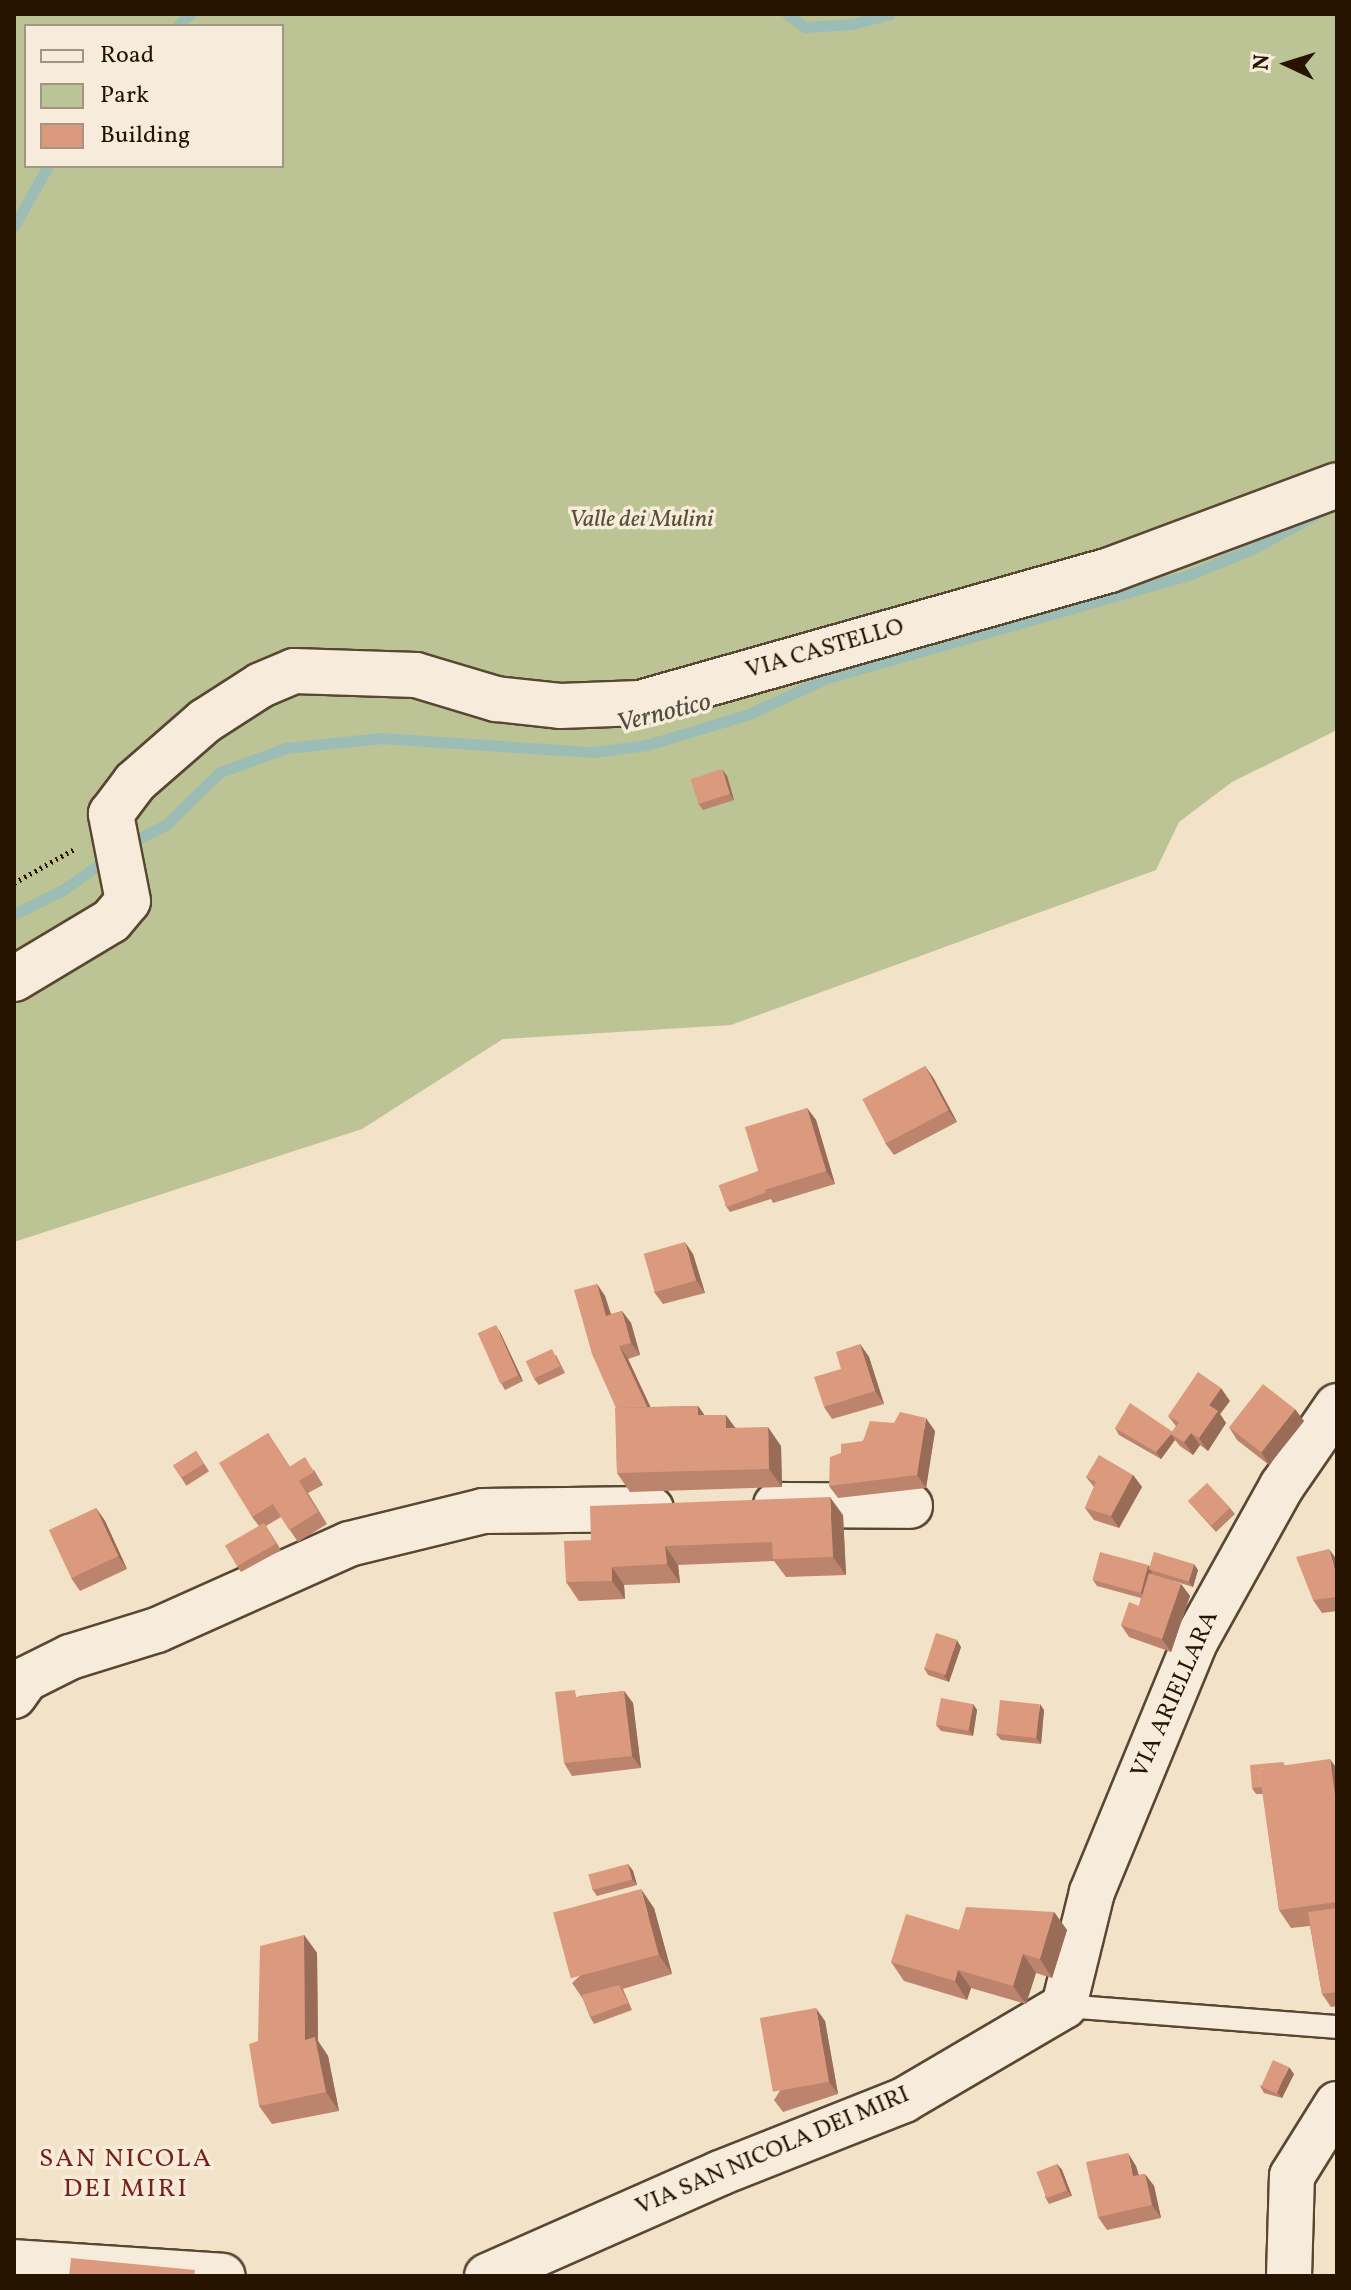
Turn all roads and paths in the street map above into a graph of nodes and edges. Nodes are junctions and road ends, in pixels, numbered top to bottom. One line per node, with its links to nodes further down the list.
1 (1337, 485): 2 (street, VIA CASTELLO)
2 (114, 826): 3 (path); 4 (street)
3 (14, 883)
4 (14, 979)
5 (1337, 1406): 10 (street, VIA ARIELLARA)
6 (910, 1506): 7 (street)
7 (731, 1507)
8 (687, 1509): 9 (street)
9 (14, 1696)
10 (1064, 2006): 11 (lane); 15 (street, VIA SAN NICOLA DEI MIRI)
11 (1337, 2027)
12 (1337, 2104): 16 (street)
13 (14, 2262): 14 (street)
14 (223, 2276)
15 (487, 2276)
16 (1289, 2276)

